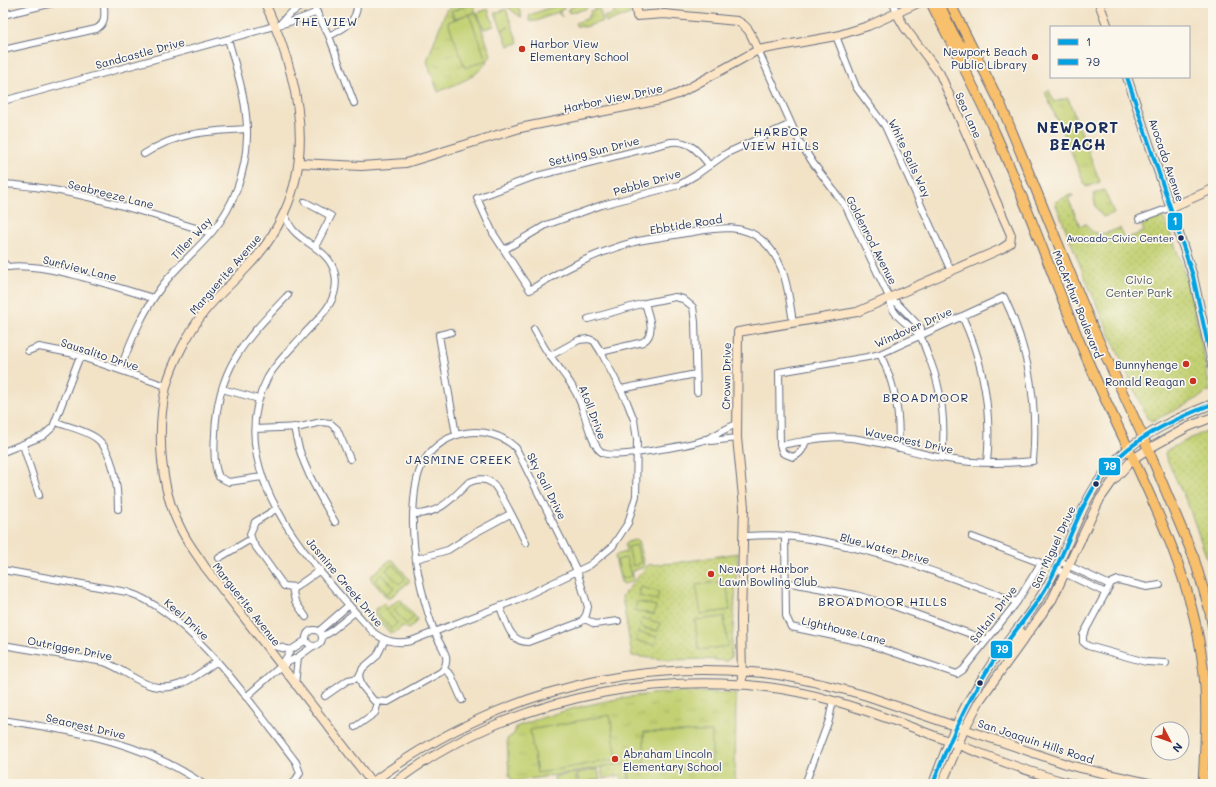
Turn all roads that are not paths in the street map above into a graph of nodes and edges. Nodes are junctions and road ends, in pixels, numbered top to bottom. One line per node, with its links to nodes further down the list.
1 (53, 3): 16 (street)
2 (104, 3): 22 (street)
3 (265, 3): 17 (street, Marguerite Avenue)
4 (306, 3): 17 (street, Sandcastle Drive)
5 (312, 3): 14 (street)
6 (357, 3): 19 (street)
7 (635, 3): 23 (street, Goldenrod Avenue)
8 (892, 3): 15 (street, Sea Lane)
9 (918, 3): 15 (street, Harbor View Drive)
10 (931, 3): 84 (main road, MacArthur Boulevard)
11 (939, 3): 24 (main road)
12 (950, 3): 24 (main road, MacArthur Boulevard)
13 (1099, 3): 18 (street)
14 (317, 12): 17 (street, Sandcastle Drive); 19 (street)
15 (897, 14): 20 (street, Harbor View Drive); 40 (street, Sea Lane)
16 (3, 15)
17 (278, 24): 21 (street, Sandcastle Drive); 31 (street, Marguerite Avenue)
18 (1108, 26)
19 (328, 36): 27 (street)
20 (836, 36): 23 (street, Harbor View Drive); 44 (street, White Sails Way)
21 (228, 39): 26 (street, Sandcastle Drive); 29 (street, Tiller Way)
22 (3, 50)
23 (758, 50): 28 (street, Goldenrod Avenue); 31 (street, Harbor View Drive)
24 (978, 57): 76 (main road, MacArthur Boulevard)
25 (1128, 78): 36 (street, Avocado Avenue)
26 (3, 101)
27 (354, 104)
28 (791, 124): 32 (street, Pebble Drive); 47 (street, Goldenrod Avenue)
29 (247, 129): 30 (street); 39 (street, Tiller Way)
30 (144, 154)
31 (299, 163): 37 (street, Marguerite Avenue)
32 (709, 165): 42 (street, Pebble Drive); 42 (street, Setting Sun Drive)
33 (3, 184): 39 (street, Seabreeze Lane)
34 (1213, 189): 36 (street)
35 (305, 202): 41 (street)
36 (1172, 207): 38 (street); 60 (street, Avocado Avenue)
37 (284, 213): 41 (street, Jasmine Creek Drive); 63 (street, Marguerite Avenue)
38 (1139, 218)
39 (211, 233): 46 (street, Tiller Way)
40 (1010, 243): 44 (street, Crown Drive)
41 (315, 246): 67 (street, Jasmine Creek Drive)
42 (504, 250): 51 (street, Ebbtide Road)
43 (3, 262): 46 (street, Surfview Lane)
44 (951, 271): 47 (street, Crown Drive)
45 (288, 295): 64 (street)
46 (153, 298): 61 (street, Tiller Way)
47 (890, 299): 51 (street, Crown Drive); 54 (street, Goldenrod Avenue)
48 (645, 303): 50 (street); 56 (street); 62 (street)
49 (962, 316): 54 (street, Windover Drive); 91 (street, Windover Drive); 92 (street)
50 (588, 319)
51 (793, 323): 71 (street, Crown Drive)
52 (534, 330): 59 (street, Atoll Drive)
53 (451, 332): 75 (street)
54 (920, 336): 57 (street, Windover Drive); 88 (street, Goldenrod Avenue)
55 (28, 351): 58 (street, Sausalito Drive)
56 (602, 352): 59 (street, Jasmine Creek Drive); 65 (street, Jasmine Creek Drive)
57 (880, 354): 82 (street, Windover Drive); 83 (street)
58 (80, 356): 61 (street, Sausalito Drive); 70 (street)
59 (550, 356): 87 (street, Atoll Drive)
60 (1213, 368)
61 (120, 370): 63 (street, Sausalito Drive)
62 (696, 374): 65 (street); 66 (street)
63 (166, 386): 131 (street, Marguerite Avenue)
64 (222, 389): 67 (street); 93 (street)
65 (620, 389): 87 (street, Jasmine Creek Drive)
66 (697, 392)
67 (259, 399): 74 (street, Jasmine Creek Drive)
68 (1213, 406): 76 (street, San Miguel Drive)
69 (1213, 417): 85 (street, San Miguel Drive)
70 (56, 422): 81 (street); 95 (street)
71 (737, 424): 73 (street); 77 (street, Crown Drive)
72 (294, 427): 74 (street); 89 (street); 99 (street)
73 (725, 428): 78 (street); 79 (street)
74 (255, 430): 93 (street, Jasmine Creek Drive)
75 (456, 435): 97 (street, Sky Sail Drive); 111 (street, Sky Sail Drive)
76 (1143, 437): 84 (street, San Miguel Drive); 85 (main road, MacArthur Boulevard)
77 (737, 438): 79 (street); 100 (street, Crown Drive)
78 (705, 439): 79 (street); 87 (street, Atoll Drive)
79 (726, 439)
80 (806, 441): 82 (street, Wavecrest Drive); 82 (street); 83 (street, Wavecrest Drive)
81 (23, 445): 86 (street); 94 (street)
82 (780, 445)
83 (898, 448): 88 (street, Wavecrest Drive)
84 (1128, 448): 90 (main road, MacArthur Boulevard); 107 (street, San Miguel Drive)
85 (1148, 449): 90 (street, San Miguel Drive); 125 (main road, MacArthur Boulevard)
86 (3, 452)
87 (637, 453): 111 (street, Jasmine Creek Drive)
88 (942, 458): 92 (street, Wavecrest Drive)
89 (350, 459)
90 (1133, 459): 110 (street, San Miguel Drive); 166 (main road, MacArthur Boulevard)
91 (1034, 461): 92 (street, Wavecrest Drive)
92 (987, 463)
93 (262, 476): 96 (street, Jasmine Creek Drive)
94 (39, 495)
95 (118, 509)
96 (276, 509): 103 (street); 109 (street, Jasmine Creek Drive)
97 (413, 514): 98 (street); 106 (street, Sky Sail Drive)
98 (510, 514): 104 (street); 106 (street)
99 (335, 522)
100 (743, 536): 101 (street, Blue Water Drive); 141 (street, Crown Drive)
101 (784, 536): 112 (street, Lighthouse Lane); 117 (street, Blue Water Drive)
102 (972, 538): 117 (street, Saltair Drive)
103 (251, 539): 105 (street); 115 (street)
104 (526, 543)
105 (219, 558)
106 (416, 559): 126 (street, Sky Sail Drive)
107 (1058, 565): 110 (street); 121 (street, San Miguel Drive)
108 (3, 570): 137 (street, Keel Drive)
109 (320, 570): 115 (street); 118 (street, Jasmine Creek Drive)
110 (1067, 570): 113 (street); 116 (street); 136 (street, San Miguel Drive)
111 (577, 571): 119 (street, Jasmine Creek Drive); 123 (street, Sky Sail Drive)
112 (785, 582): 130 (street); 142 (street, Lighthouse Lane)
113 (1110, 585): 114 (street); 116 (street)
114 (1160, 585)
115 (292, 588): 122 (street)
116 (1106, 593): 138 (street)
117 (1017, 602): 130 (street, Saltair Drive)
118 (349, 605): 120 (street, Jasmine Creek Drive); 127 (street)
119 (500, 607): 123 (street); 126 (street, Jasmine Creek Drive)
120 (355, 612): 127 (street); 129 (street, Jasmine Creek Drive)
121 (1028, 615): 136 (street); 153 (street, San Miguel Drive)
122 (306, 617)
123 (584, 619): 124 (street)
124 (618, 621)
125 (1213, 628)
126 (435, 632): 129 (street, Jasmine Creek Drive); 140 (street, Sky Sail Drive)
127 (320, 633): 128 (street); 133 (street)
128 (306, 640): 133 (street); 134 (street)
129 (385, 640): 143 (street)
130 (987, 640): 142 (street, Saltair Drive)
131 (266, 644): 134 (street); 139 (street, Marguerite Avenue)
132 (3, 645): 137 (street, Outrigger Drive)
133 (313, 646): 135 (street)
134 (291, 650): 139 (street)
135 (298, 657): 139 (street); 144 (street)
136 (1009, 659): 154 (street, San Miguel Drive)
137 (217, 661): 147 (street, Keel Drive)
138 (1166, 663)
139 (281, 666): 144 (street, Marguerite Avenue); 147 (street)
140 (444, 669): 148 (street); 150 (street)
141 (741, 672): 145 (street, Crown Drive); 153 (street, San Joaquin Hills Road); 159 (street, San Joaquin Hills Road)
142 (957, 674)
143 (359, 678): 146 (street); 150 (street)
144 (295, 685): 159 (street, Marguerite Avenue)
145 (742, 685): 149 (street); 160 (street)
146 (325, 696)
147 (246, 698): 158 (street, Keel Drive)
148 (462, 700)
149 (833, 700): 155 (street); 161 (street)
150 (378, 702): 152 (street)
151 (3, 720): 157 (street, Seacrest Drive)
152 (355, 727)
153 (955, 727): 154 (street, San Joaquin Hills Road); 155 (street, San Miguel Drive)
154 (964, 730): 156 (street, San Miguel Drive); 165 (street, San Joaquin Hills Road)
155 (949, 742): 156 (street); 162 (street, San Miguel Drive)
156 (957, 745): 163 (street, San Miguel Drive); 164 (street)
157 (203, 784)
158 (293, 784)
159 (372, 784)
160 (392, 784)
161 (805, 784)
162 (933, 784)
163 (942, 784)
164 (1072, 784)
165 (1153, 784)
166 (1203, 784)

